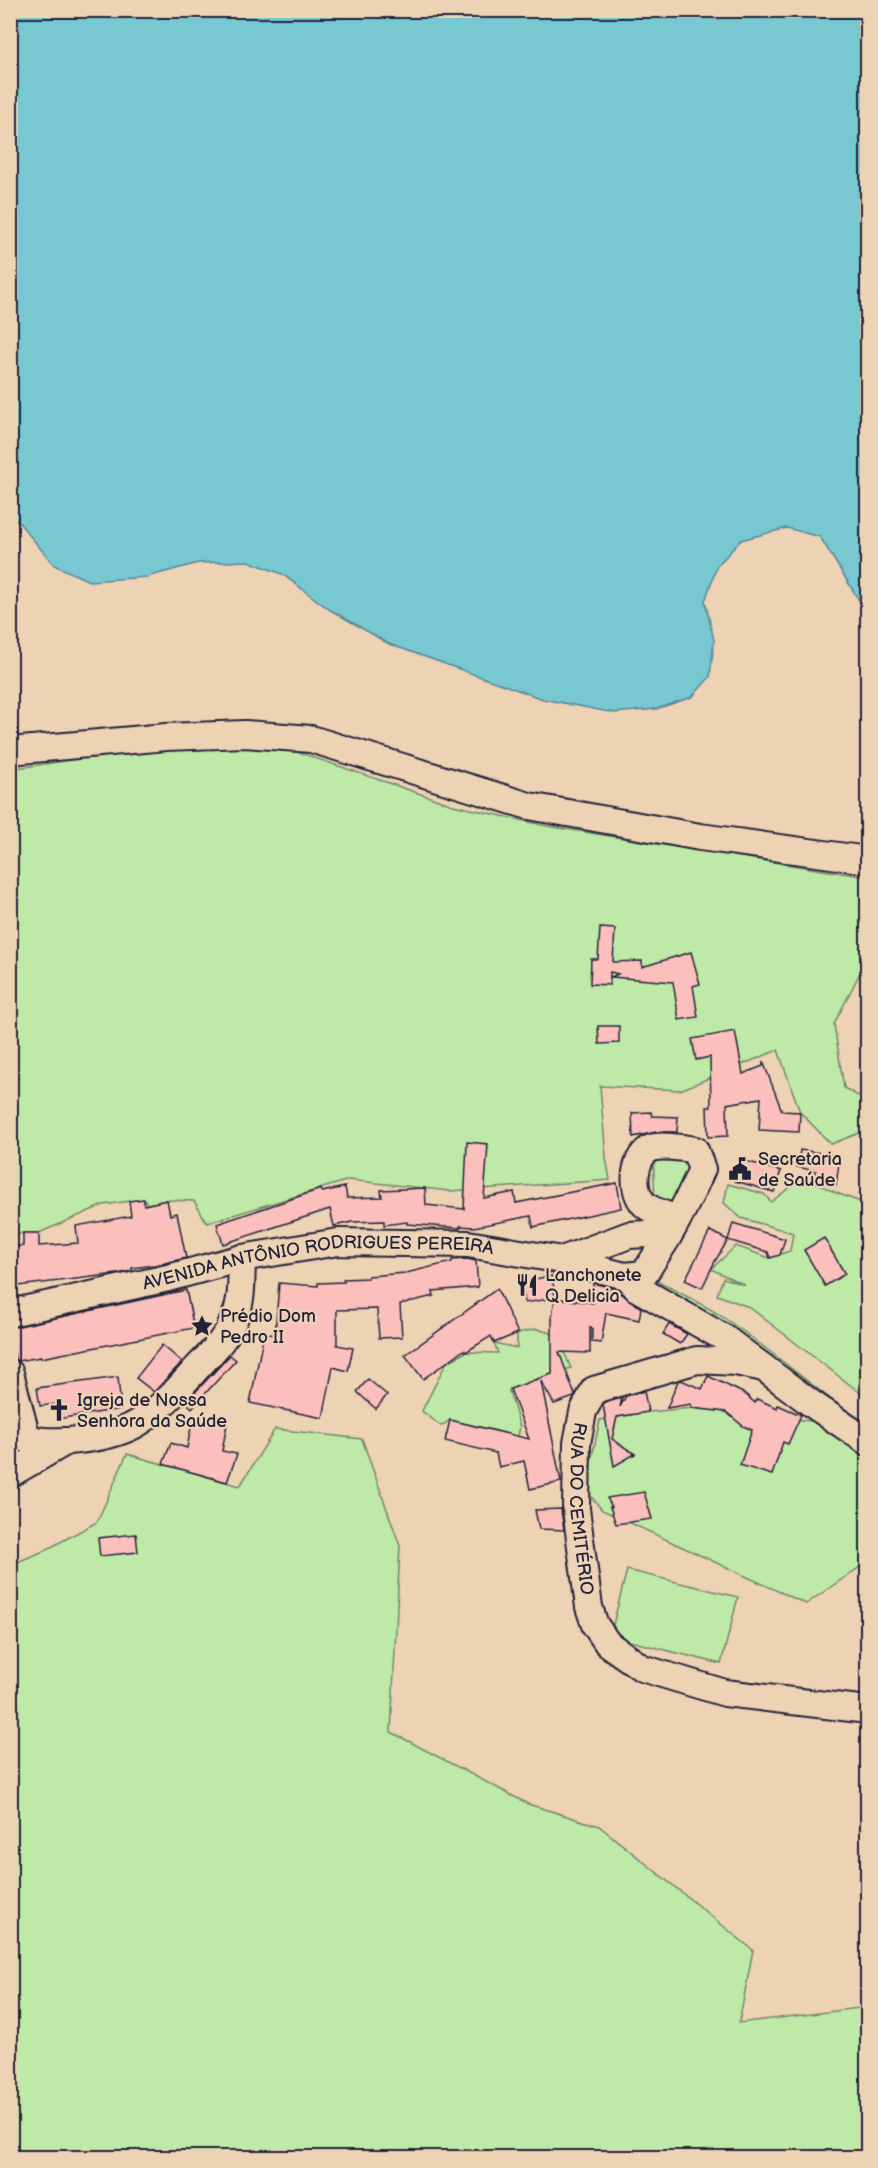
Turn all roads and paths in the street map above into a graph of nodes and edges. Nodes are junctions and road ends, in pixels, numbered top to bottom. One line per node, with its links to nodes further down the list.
1 (10, 751): 2 (street)
2 (867, 860)
3 (242, 1258): 4 (street, AVENIDA ANTÔNIO RODRIGUES PEREIRA); 6 (street, AVENIDA ANTÔNIO RODRIGUES PEREIRA); 11 (street)
4 (562, 1260): 5 (street, AVENIDA ANTÔNIO RODRIGUES PEREIRA); 5 (street)
5 (635, 1279): 7 (street); 9 (street)
6 (10, 1313)
7 (764, 1368): 12 (street); 14 (street, RUA DO CEMITÉRIO)
8 (12, 1388): 10 (street)
9 (867, 1424)
10 (19, 1436): 11 (street)
11 (67, 1441): 13 (street)
12 (867, 1442)
13 (10, 1474)
14 (867, 1710)

